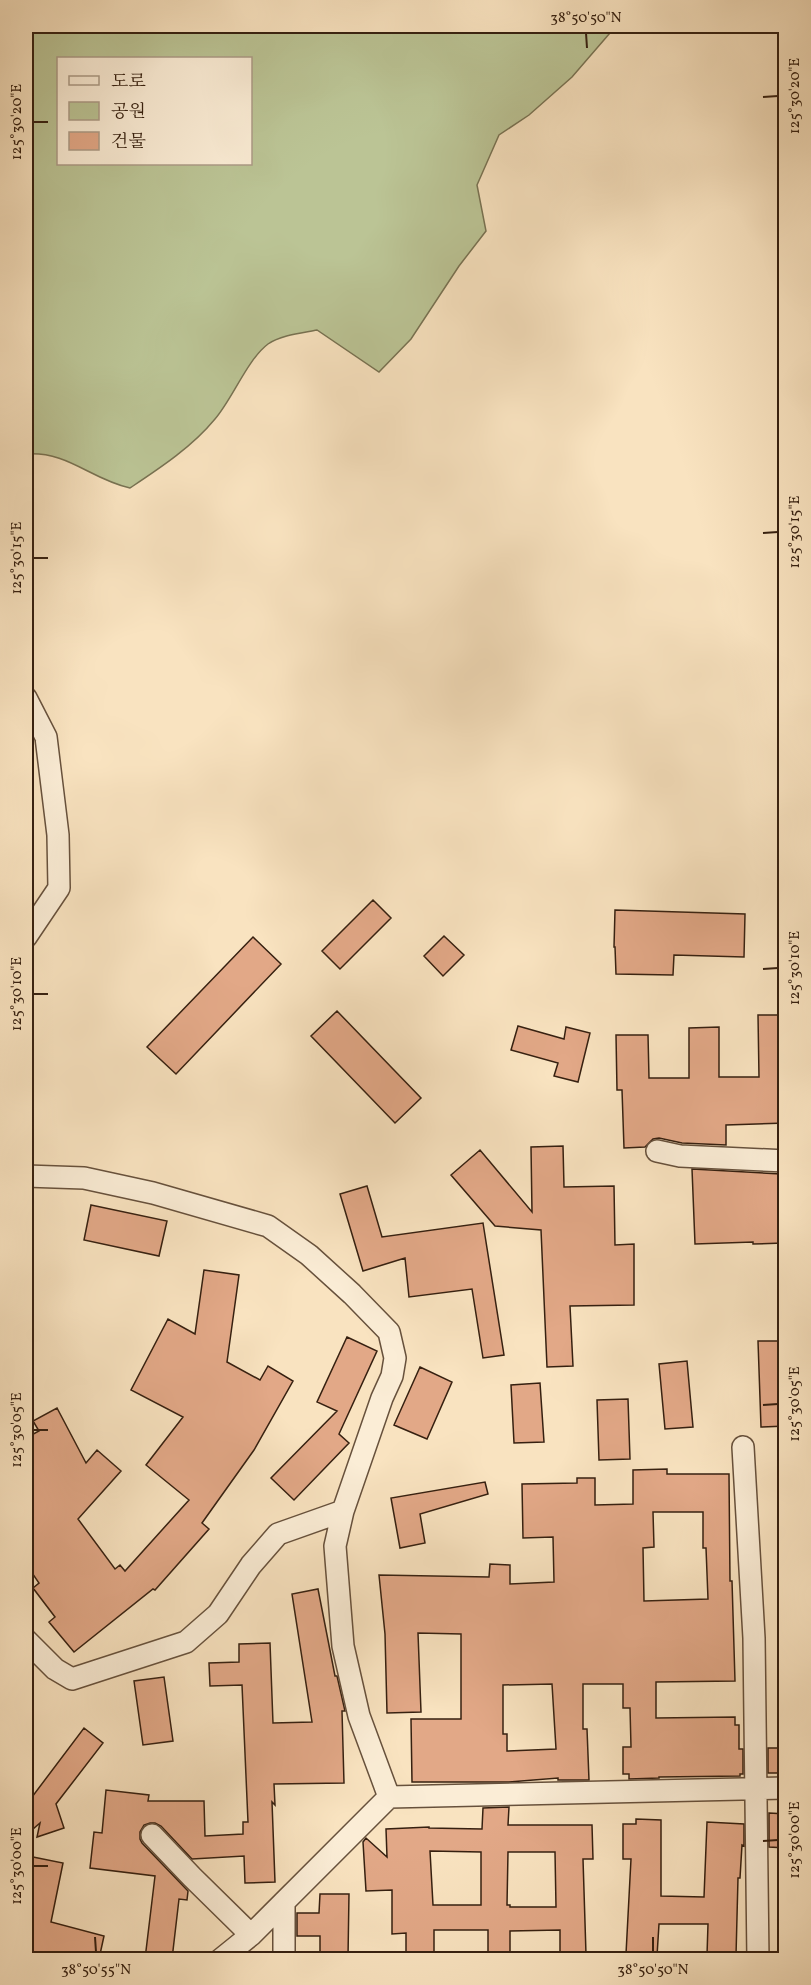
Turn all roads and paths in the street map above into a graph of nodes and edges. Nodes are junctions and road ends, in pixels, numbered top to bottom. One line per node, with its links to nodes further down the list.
1 (26, 698): 2 (street)
2 (26, 937)
3 (657, 1151): 4 (street)
4 (786, 1161)
5 (26, 1176): 7 (street)
6 (743, 1447): 9 (street)
7 (343, 1511): 8 (street); 11 (street)
8 (26, 1640)
9 (755, 1788): 10 (street); 11 (street); 17 (street)
10 (786, 1788)
11 (389, 1797): 13 (street)
12 (152, 1835): 14 (street)
13 (284, 1902): 14 (street); 16 (street)
14 (251, 1935): 15 (street)
15 (220, 1959)
16 (284, 1959)
17 (758, 1959)

